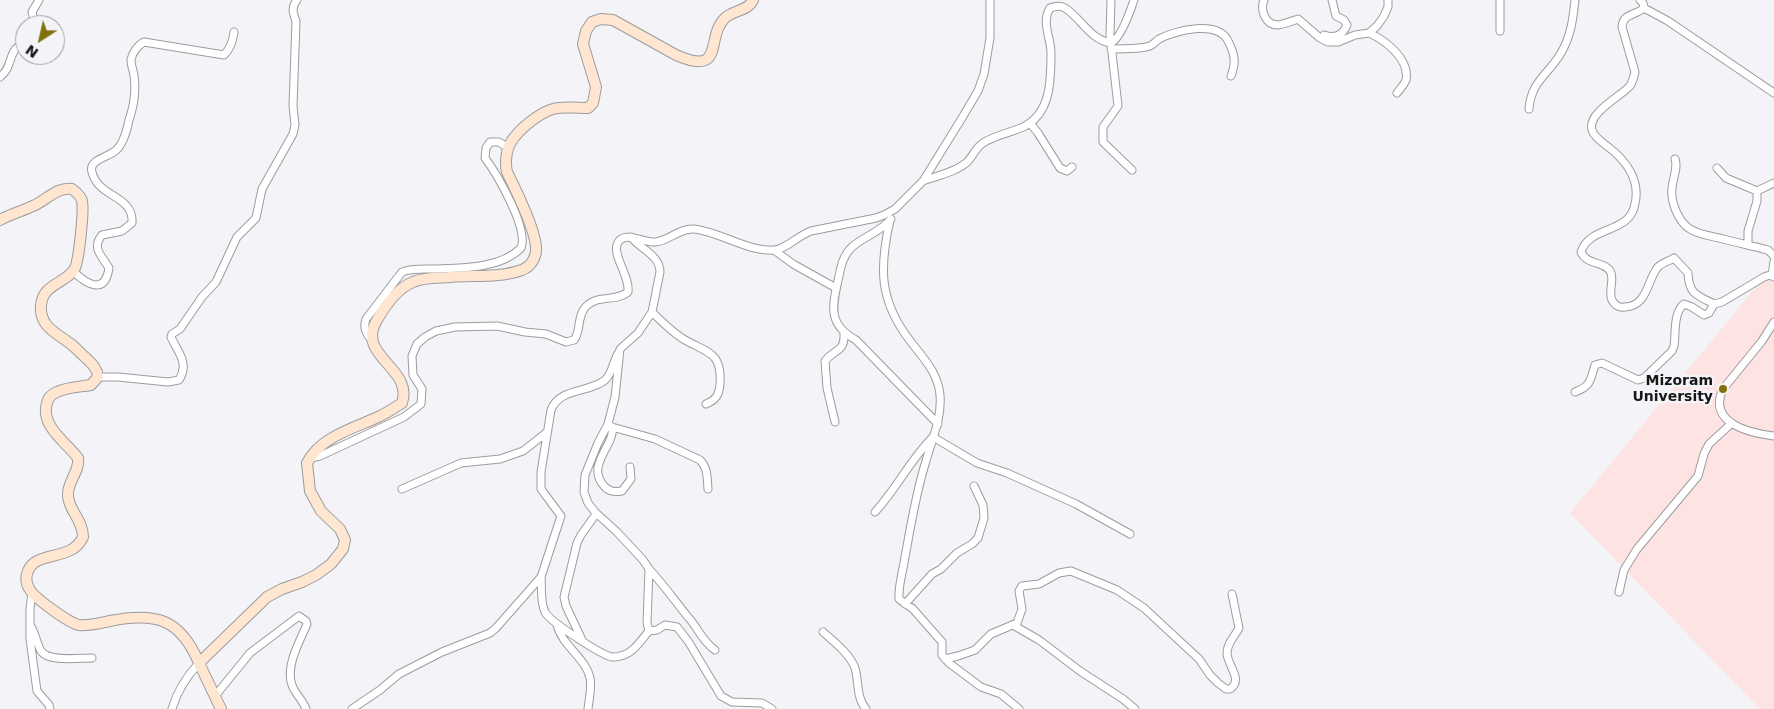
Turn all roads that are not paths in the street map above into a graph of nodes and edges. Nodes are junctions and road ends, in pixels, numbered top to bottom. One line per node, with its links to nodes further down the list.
1 (38, 0): 14 (street)
2 (297, 0): 52 (street)
3 (753, 0): 27 (street)
4 (990, 0): 32 (street)
5 (1111, 0): 19 (street)
6 (1134, 0): 19 (street)
7 (1264, 0): 15 (street)
8 (1332, 0): 15 (street)
9 (1388, 0): 18 (street)
10 (1500, 0): 17 (street)
11 (1575, 0): 25 (street)
12 (1640, 0): 13 (street)
13 (1644, 8): 24 (street); 46 (street)
14 (33, 15)
15 (1313, 30): 18 (street)
16 (234, 32): 43 (street)
17 (1500, 32)
18 (1369, 33): 23 (street)
19 (1111, 46): 21 (street); 26 (street); 31 (street)
20 (15, 48): 22 (street)
21 (1230, 76)
22 (0, 77)
23 (1397, 93)
24 (1774, 93)
25 (1529, 109)
26 (1030, 123): 29 (street); 32 (street)
27 (508, 148): 50 (street); 50 (street)
28 (1675, 159): 39 (street)
29 (1072, 167)
30 (1717, 168): 34 (street)
31 (1132, 170)
32 (923, 181): 35 (street)
33 (1774, 183): 34 (street)
34 (1757, 191): 39 (street)
35 (895, 209): 37 (street); 40 (street)
36 (0, 220): 43 (street)
37 (890, 220): 45 (street); 57 (street)
38 (631, 237): 40 (street); 47 (street); 62 (street)
39 (1748, 245): 41 (street)
40 (774, 250): 45 (street)
41 (1774, 256)
42 (1774, 261): 44 (street)
43 (73, 271): 52 (street)
44 (1773, 276): 46 (street)
45 (836, 288): 49 (street)
46 (1714, 304): 53 (street)
47 (652, 312): 51 (street); 54 (street)
48 (1774, 322): 56 (street)
49 (844, 333): 55 (street); 57 (street)
50 (372, 340): 62 (street)
51 (620, 349): 58 (street); 59 (street)
52 (98, 377): 72 (street)
53 (1575, 392)
54 (706, 404)
55 (835, 422)
56 (1732, 423): 60 (street); 73 (street)
57 (938, 424): 61 (street)
58 (610, 426): 63 (street); 66 (street); 68 (street)
59 (546, 433): 65 (street); 71 (street)
60 (1774, 436)
61 (933, 437): 67 (street); 69 (street); 75 (street)
62 (309, 459): 85 (street)
63 (630, 467)
64 (974, 486): 75 (street)
65 (402, 489)
66 (708, 489)
67 (874, 512)
68 (596, 514): 70 (street); 81 (street)
69 (1130, 534)
70 (649, 569): 79 (street); 82 (street)
71 (541, 577): 76 (street); 91 (street)
72 (32, 592): 78 (street); 85 (street)
73 (1619, 592)
74 (1232, 594): 77 (street)
75 (905, 604): 84 (street)
76 (557, 625): 81 (street); 92 (street)
77 (1013, 625): 84 (street); 96 (street)
78 (30, 626): 83 (street); 87 (street)
79 (649, 631): 81 (street); 93 (street)
80 (823, 632): 94 (street)
81 (582, 640)
82 (715, 650)
83 (92, 658)
84 (945, 659): 95 (street)
85 (199, 663): 86 (street); 88 (street)
86 (215, 696): 89 (street); 90 (street)
87 (50, 709)
88 (172, 709)
89 (221, 709)
90 (306, 709)
91 (352, 709)
92 (588, 709)
93 (772, 709)
94 (866, 709)
95 (1019, 709)
96 (1135, 709)

